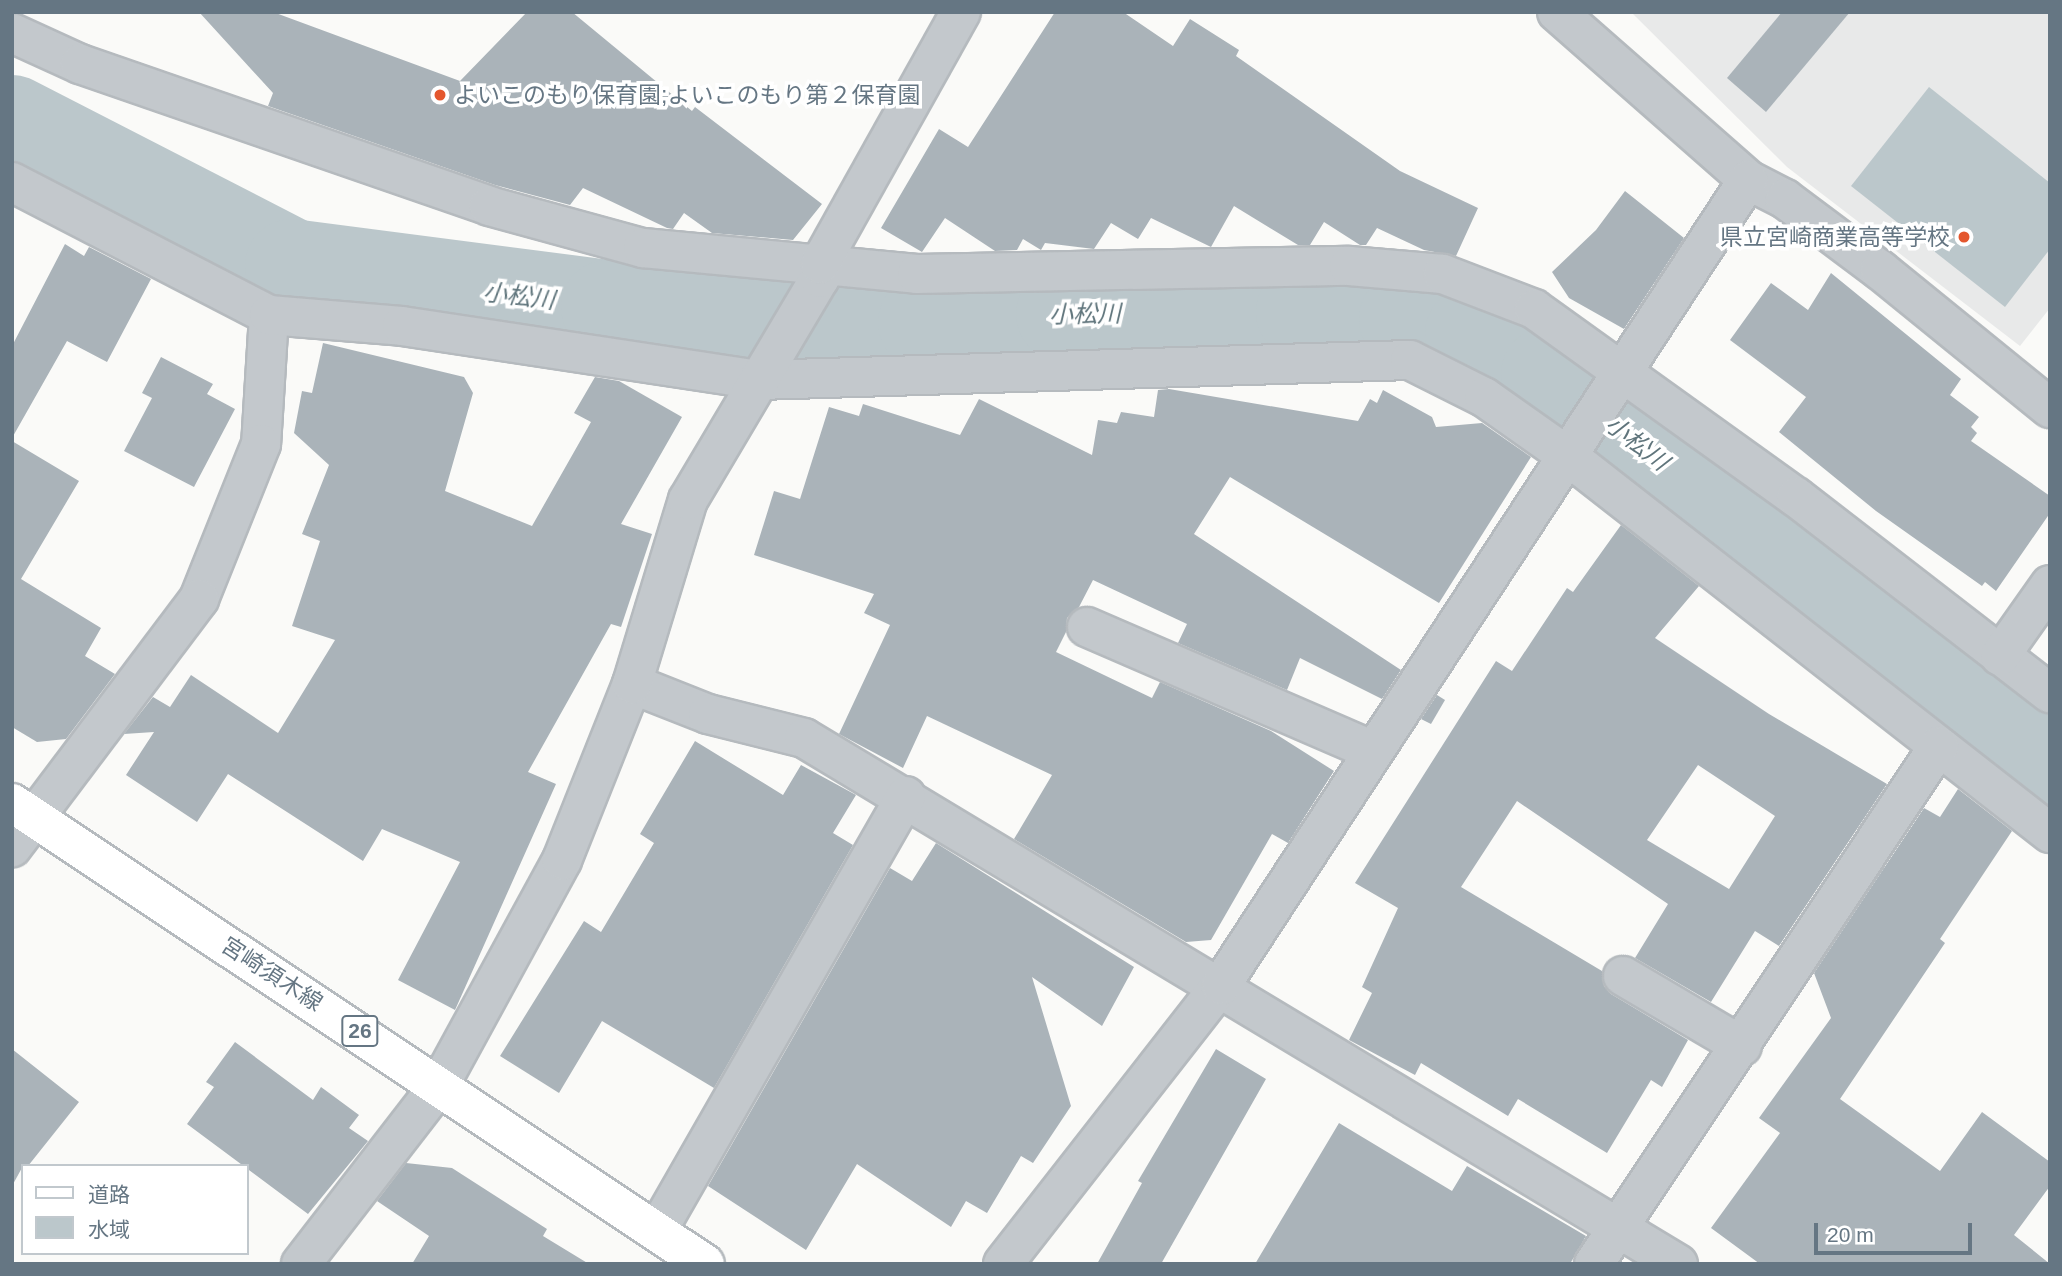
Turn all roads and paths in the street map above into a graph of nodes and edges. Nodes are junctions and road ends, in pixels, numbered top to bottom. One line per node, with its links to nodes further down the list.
1 (961, 12): 6 (street)
2 (1558, 12): 4 (street)
3 (12, 33): 6 (street)
4 (1748, 180): 8 (street); 10 (street)
5 (12, 182): 7 (street)
6 (820, 271): 8 (street); 9 (street)
7 (269, 315): 9 (street); 20 (street)
8 (1624, 374): 11 (street); 14 (street)
9 (759, 380): 11 (street); 15 (street)
10 (2050, 408)
11 (1569, 457): 17 (street); 18 (street)
12 (2050, 585): 14 (street)
13 (1087, 627): 18 (street)
14 (2000, 656): 16 (street)
15 (632, 684): 19 (street); 25 (street)
16 (2050, 693)
17 (1939, 746): 21 (street); 24 (street)
18 (1373, 751): 23 (street)
19 (906, 796): 23 (street); 27 (street)
20 (20, 823): 25 (main road, 宮崎須木線 / 26)
21 (2050, 833)
22 (1623, 976): 24 (street)
23 (1221, 985): 26 (street); 30 (street)
24 (1742, 1046): 26 (street)
25 (440, 1084): 27 (main road, 宮崎須木線 / 26); 28 (street)
26 (1618, 1226): 31 (street); 32 (street)
27 (657, 1231): 29 (main road, 宮崎須木線 / 26)
28 (301, 1264)
29 (705, 1264)
30 (1003, 1264)
31 (1594, 1264)
32 (1678, 1264)

